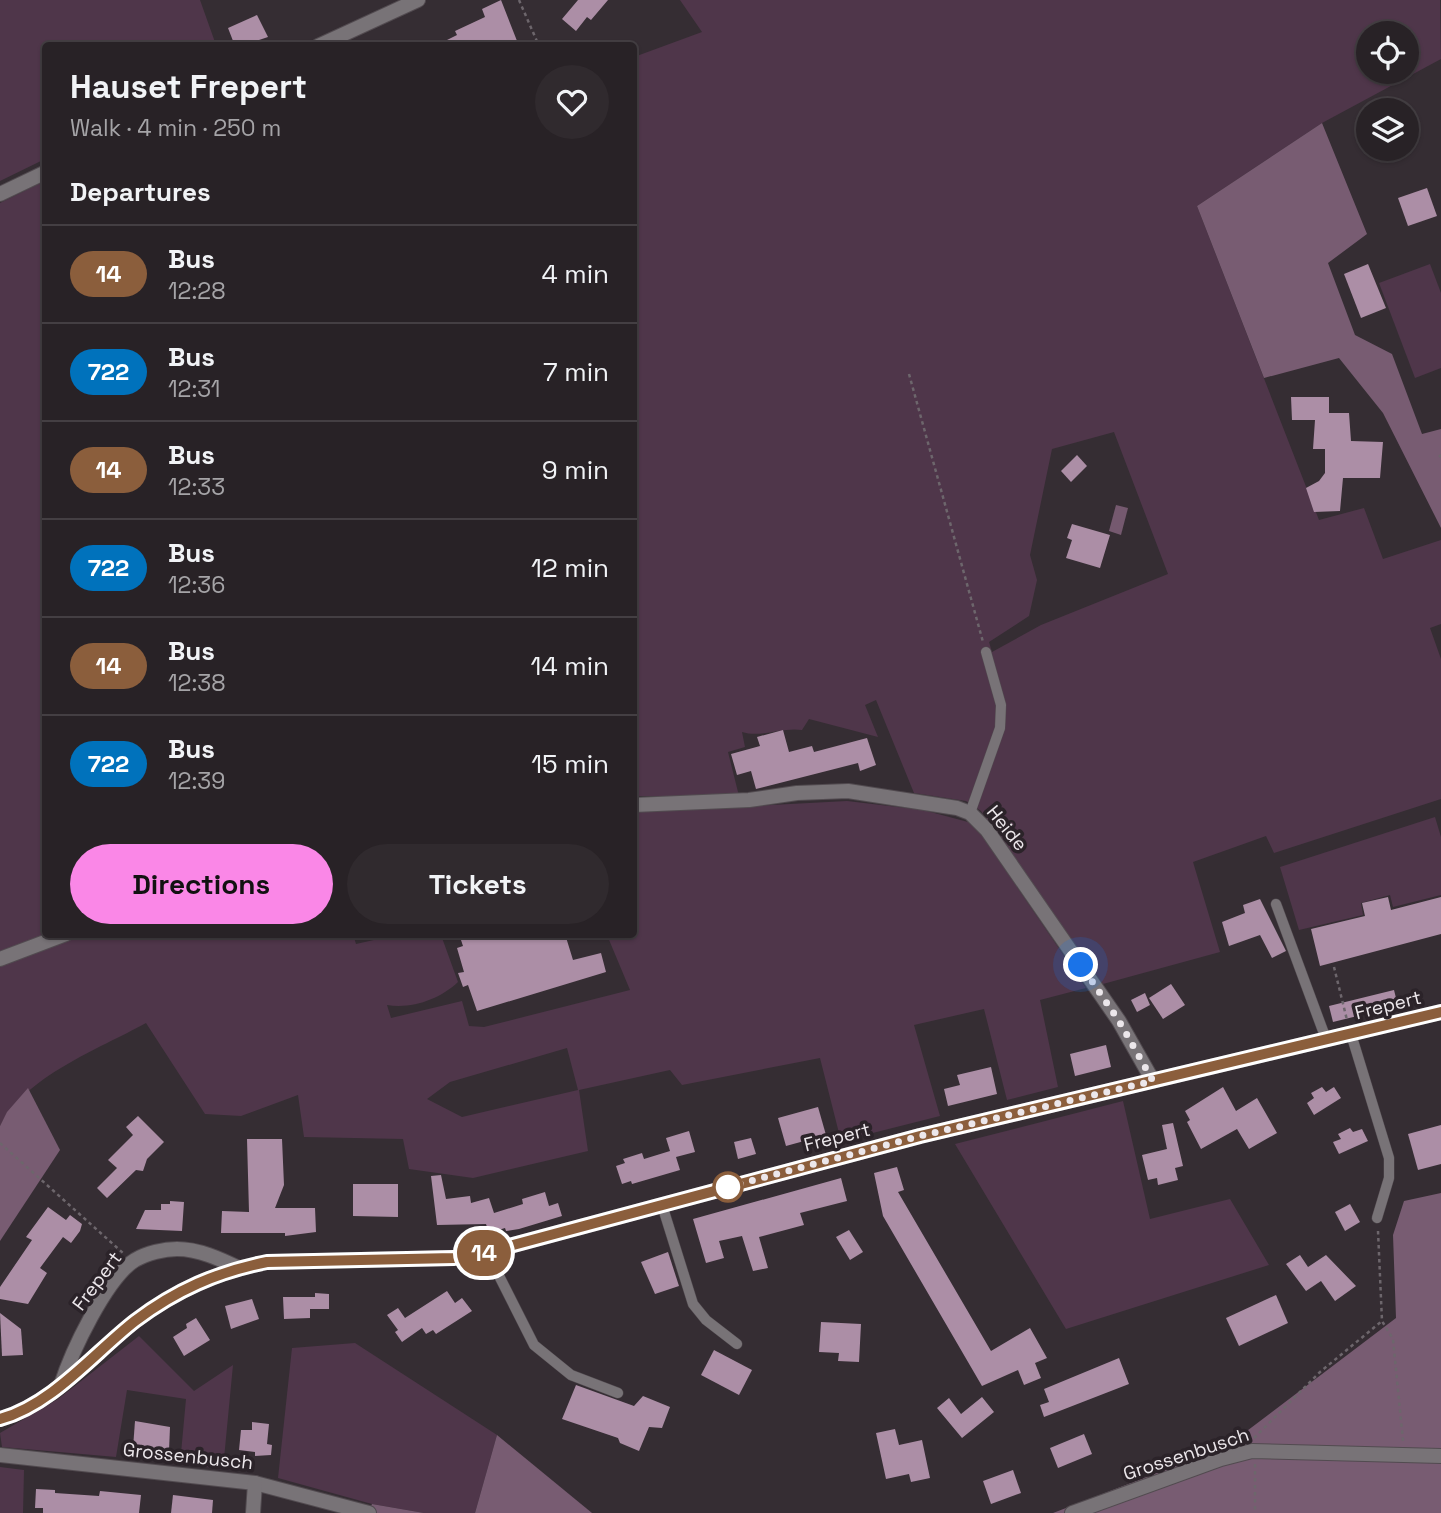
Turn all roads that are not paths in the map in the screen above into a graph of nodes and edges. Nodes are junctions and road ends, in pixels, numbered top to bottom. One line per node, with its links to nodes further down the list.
1 (418, 0): 2 (street)
2 (327, 42)
3 (42, 174): 4 (street)
4 (0, 194)
5 (986, 652): 7 (lane)
6 (637, 804): 7 (street, Heide)
7 (970, 813): 14 (street, Heide)
8 (1276, 904): 13 (lane)
9 (55, 938): 10 (street)
10 (0, 959)
11 (1441, 1012): 12 (street, Frepert)
12 (1352, 1034): 13 (street, Frepert); 16 (lane)
13 (1325, 1039): 14 (street, Frepert)
14 (1153, 1081): 15 (street, Frepert)
15 (663, 1205): 17 (street, Frepert); 19 (lane)
16 (1377, 1218)
17 (487, 1252): 18 (street, Frepert); 21 (lane)
18 (239, 1268): 20 (street, Frepert); 20 (street, Frepert)
19 (737, 1344)
20 (61, 1385): 22 (street, Frepert)
21 (618, 1393)
22 (0, 1419)
23 (0, 1455): 25 (street, Grossenbusch)
24 (1441, 1456): 28 (street, Grossenbusch)
25 (255, 1483): 26 (street); 27 (street, Grossenbusch)
26 (253, 1513)
27 (369, 1513)
28 (1072, 1513)

